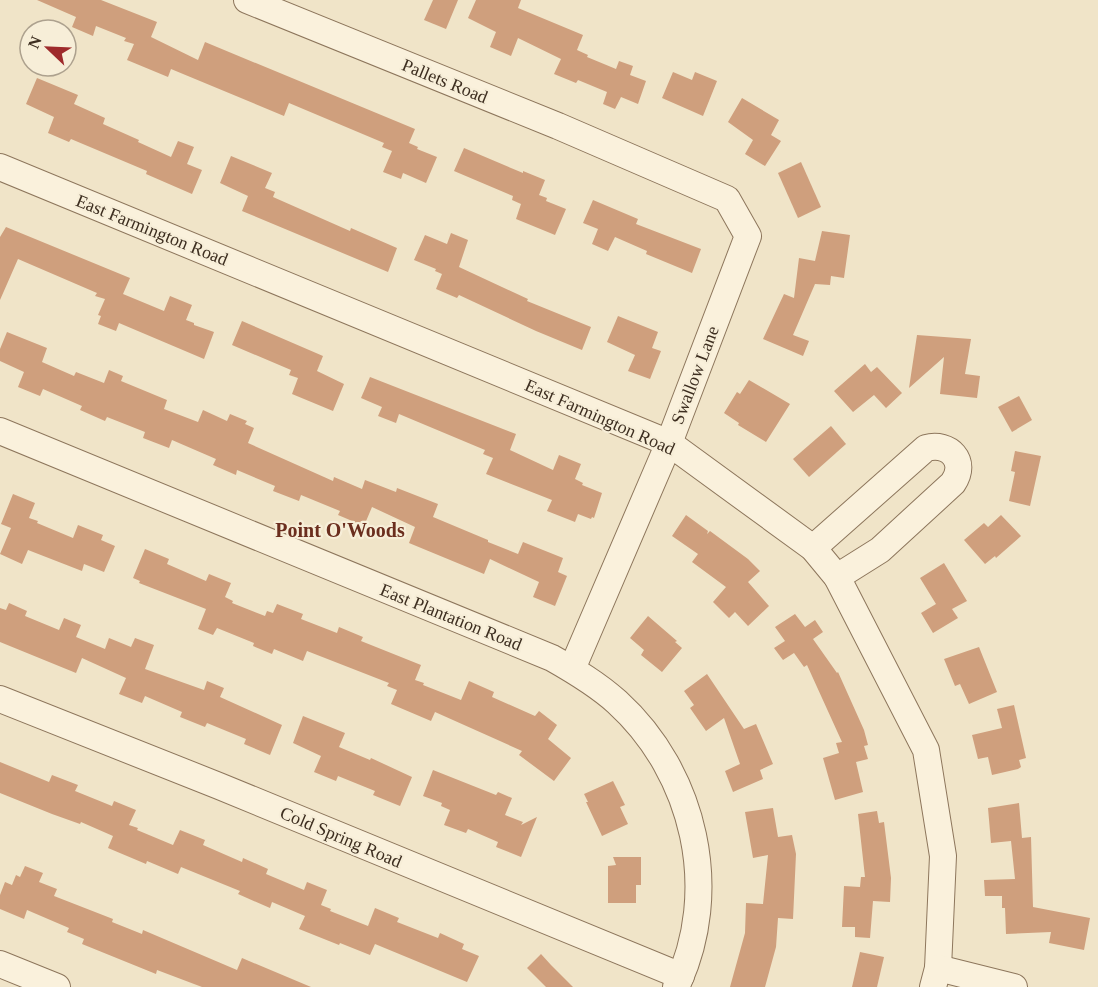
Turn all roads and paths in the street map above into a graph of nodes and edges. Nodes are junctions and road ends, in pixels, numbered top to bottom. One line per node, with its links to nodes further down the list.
1 (247, 0): 2 (street, Pallets Road)
2 (277, 6): 3 (street, Pallets Road)
3 (642, 163): 6 (street, Swallow Lane)
4 (0, 167): 6 (street, East Farmington Road)
5 (0, 431): 9 (street, East Plantation Road)
6 (669, 443): 7 (street, East Farmington Road); 9 (street, Swallow Lane)
7 (813, 548): 8 (street, East Farmington Road); 8 (street)
8 (837, 577): 12 (street, East Farmington Road)
9 (572, 669): 13 (street, East Plantation Road)
10 (0, 699): 13 (street, Cold Spring Road)
11 (0, 964): 14 (street)
12 (935, 977): 15 (street)
13 (678, 982)
14 (57, 987)
15 (1014, 987)

